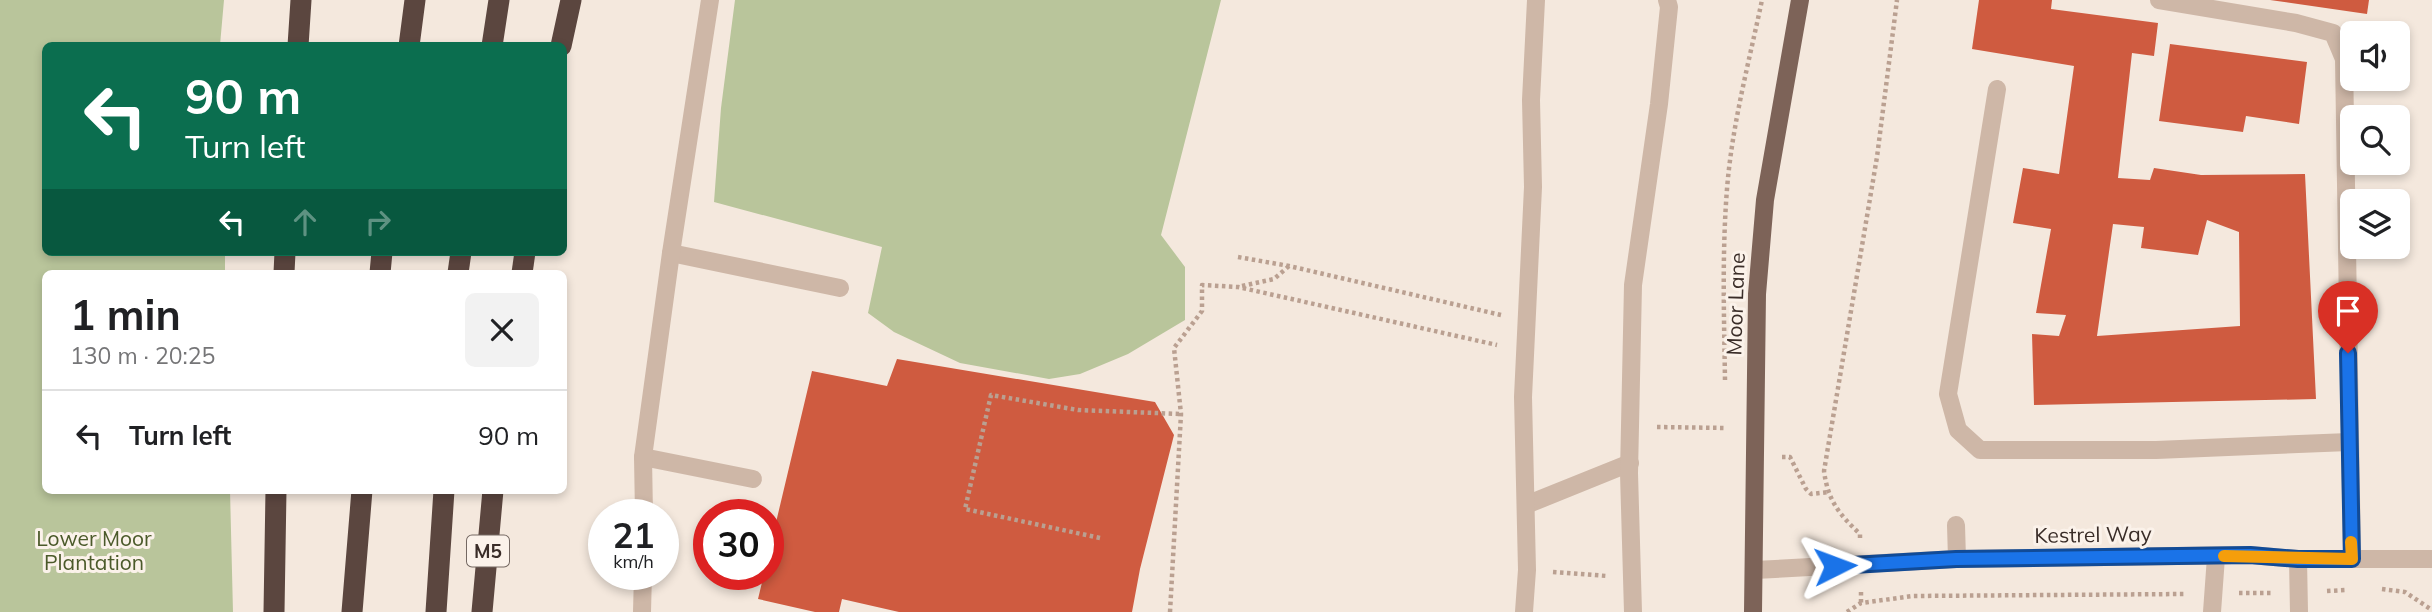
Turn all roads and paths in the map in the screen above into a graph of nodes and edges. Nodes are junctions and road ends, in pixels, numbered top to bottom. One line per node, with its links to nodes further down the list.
1 (301, 0): 11 (highway)
2 (415, 0): 12 (highway)
3 (499, 0): 13 (highway)
4 (571, 0): 14 (highway)
5 (710, 0): 16 (street)
6 (1536, 0): 21 (street)
7 (1667, 0): 24 (street)
8 (1800, 0): 45 (main road, Moor Lane)
9 (1897, 0): 37 (path)
10 (2159, 0): 26 (street)
11 (298, 42)
12 (410, 42)
13 (493, 42)
14 (562, 42)
15 (1997, 89): 26 (street)
16 (671, 253): 20 (street); 27 (street)
17 (1238, 257): 18 (path)
18 (1289, 266): 19 (path); 21 (path)
19 (1238, 287): 22 (path); 23 (path)
20 (840, 288)
21 (1526, 321): 22 (street)
22 (1525, 352): 35 (street)
23 (1181, 414): 38 (path); 58 (path)
24 (1631, 426): 25 (path); 28 (street)
25 (1726, 428)
26 (2349, 442): 42 (street)
27 (643, 457): 29 (street); 34 (street)
28 (1630, 463): 35 (street); 46 (street)
29 (753, 479)
30 (276, 494): 53 (highway)
31 (362, 494): 54 (highway)
32 (444, 494): 55 (highway, M5)
33 (494, 494): 56 (highway, M5)
34 (643, 499)
35 (1526, 505): 44 (street)
36 (1956, 525): 40 (street)
37 (1860, 534)
38 (1100, 538)
39 (2216, 557): 40 (street, Kestrel Way); 41 (street, Kestrel Way); 51 (street)
40 (1956, 559): 45 (street, Kestrel Way)
41 (2298, 559): 42 (street, Kestrel Way); 50 (street)
42 (2352, 559): 43 (street, Kestrel Way)
43 (2432, 559)
44 (1527, 570): 46 (path); 59 (street)
45 (1755, 570): 61 (main road, Moor Lane)
46 (1632, 578): 60 (street)
47 (2371, 588): 52 (path)
48 (643, 590): 57 (street)
49 (2347, 590): 50 (path)
50 (2298, 593): 51 (path); 63 (street)
51 (2212, 603): 62 (path)
52 (2432, 610)
53 (274, 612)
54 (352, 612)
55 (436, 612)
56 (482, 612)
57 (642, 612)
58 (1170, 612)
59 (1524, 612)
60 (1633, 612)
61 (1754, 612)
62 (1847, 612)
63 (2299, 612)

